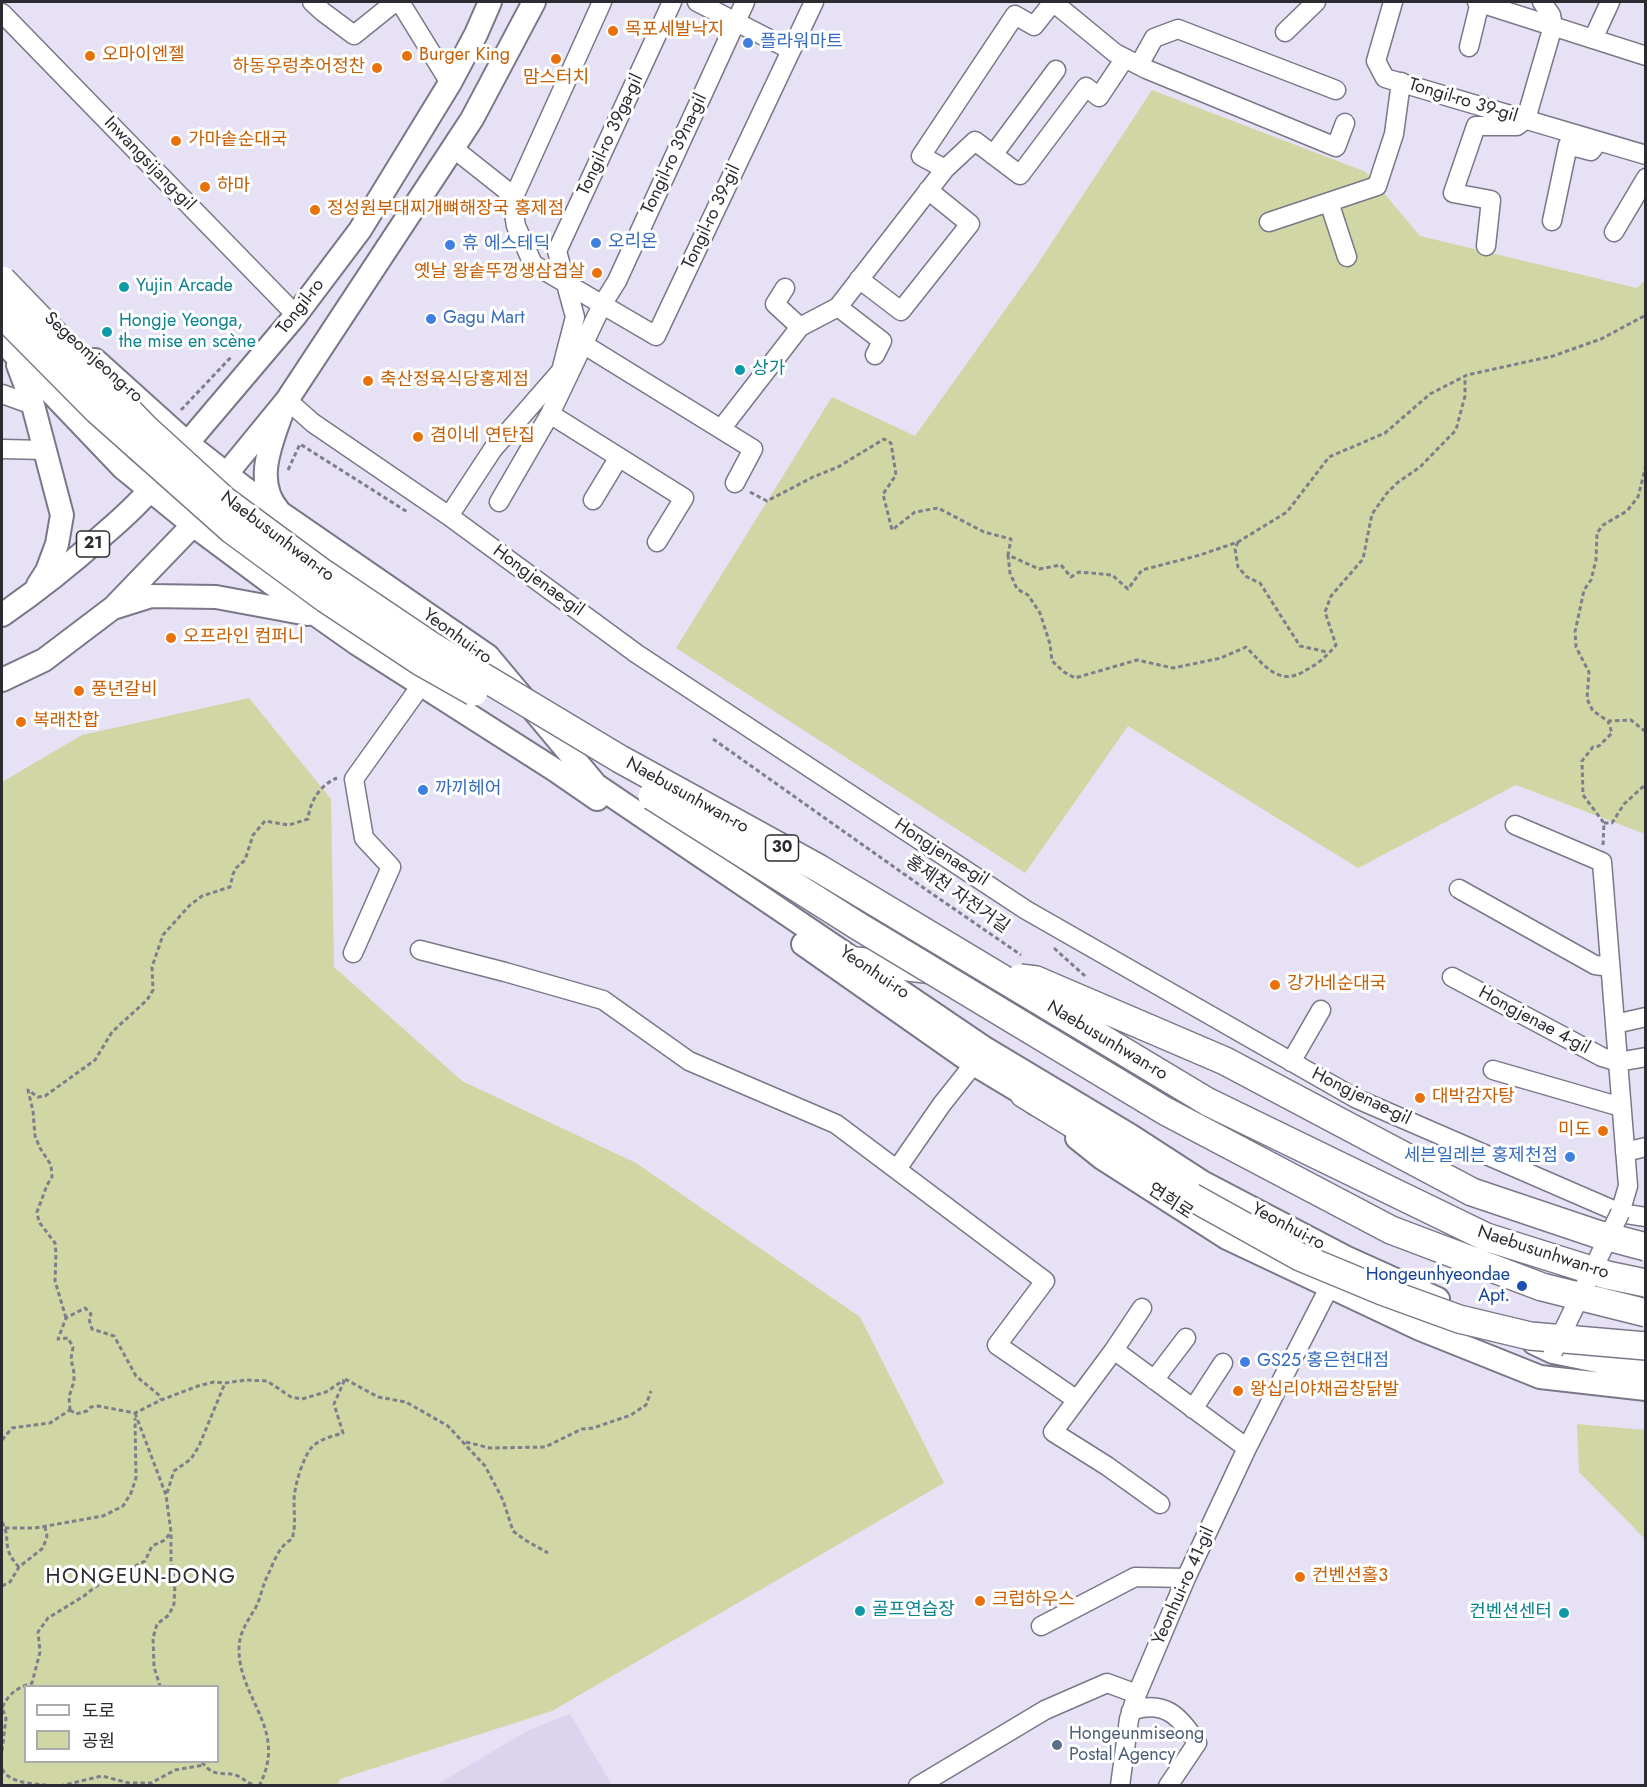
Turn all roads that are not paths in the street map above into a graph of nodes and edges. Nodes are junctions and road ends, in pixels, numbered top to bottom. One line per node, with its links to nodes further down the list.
1 (312, 2): 2 (street)
2 (395, 2)
3 (400, 2): 28 (street)
4 (490, 2): 28 (main road, Tongil-ro / 21)
5 (534, 2): 33 (main road, Tongil-ro)
6 (602, 2): 39 (street)
7 (672, 2): 49 (street, Tongil-ro 39ga-gil)
8 (697, 2): 18 (street)
9 (745, 2): 18 (street, Tongil-ro 39na-gil)
10 (814, 2): 23 (street, Tongil-ro 39-gil)
11 (1053, 2): 25 (street); 36 (street)
12 (1316, 2): 20 (street)
13 (1393, 2): 27 (street, Tongil-ro 39-gil)
14 (1479, 2): 19 (street); 22 (street)
15 (1542, 2): 19 (street)
16 (1610, 2): 21 (street)
17 (2, 13): 54 (street, Inwangsijang-gil)
18 (736, 21): 23 (street); 51 (street, Tongil-ro 39na-gil)
19 (1554, 26): 21 (street); 30 (street)
20 (1285, 32)
21 (1593, 39): 24 (street)
22 (1468, 47)
23 (791, 50): 51 (street, Tongil-ro 39-gil)
24 (1646, 56)
25 (1132, 62): 29 (street); 31 (street); 34 (street)
26 (1056, 70): 34 (street)
27 (1401, 82): 30 (street, Tongil-ro 39-gil); 40 (street, Tongil-ro 39-gil)
28 (450, 83): 54 (main road, Tongil-ro / 21)
29 (1336, 90)
30 (1526, 119): 32 (street, Tongil-ro 39-gil); 44 (street, Tongil-ro 39-gil)
31 (1346, 123)
32 (1600, 141): 35 (street, Tongil-ro 39-gil); 41 (street, Tongil-ro 39-gil)
33 (453, 148): 39 (street); 61 (main road, Tongil-ro)
34 (993, 155): 36 (street)
35 (1646, 155)
36 (945, 169): 38 (street)
37 (1646, 178): 43 (street)
38 (928, 190): 47 (street); 47 (street)
39 (512, 201): 49 (street)
40 (1329, 201): 42 (street, Tongil-ro 39-gil); 45 (street)
41 (1552, 221)
42 (1269, 222)
43 (1614, 232)
44 (1486, 246)
45 (1347, 257)
46 (2, 271): 65 (main road, Segeomjeong-ro)
47 (859, 279): 52 (street)
48 (2, 280): 108 (highway, Naebusunhwan-ro / 30, bridge)
49 (565, 282): 51 (street, Tongil-ro 39-gil); 55 (street, Tongil-ro 39ga-gil)
50 (785, 288): 56 (street)
51 (602, 305): 57 (street, Tongil-ro 39na-gil)
52 (838, 307): 56 (street); 59 (street)
53 (2, 314): 111 (highway, Naebusunhwan-ro / 30, bridge)
54 (296, 315): 65 (main road, Tongil-ro / 21)
55 (576, 317): 57 (street); 75 (street)
56 (800, 327): 64 (street)
57 (587, 337): 63 (street, Tongil-ro 39na-gil); 64 (street)
58 (8, 348): 62 (main road); 71 (main road)
59 (875, 355)
60 (2, 394): 62 (street)
61 (287, 400): 69 (main road, Tongil-ro); 74 (main road); 75 (street, Hongjenae-gil)
62 (33, 405): 67 (main road)
63 (550, 414): 68 (street); 73 (street, Tongil-ro 39na-gil)
64 (720, 429): 70 (street)
65 (187, 442): 69 (main road, Yeonhui-ro); 71 (main road, Tongil-ro / 21)
66 (2, 449): 67 (street)
67 (45, 450): 78 (main road)
68 (619, 457): 72 (street); 77 (street)
69 (228, 475): 74 (main road, Yeonhui-ro); 76 (main road, Tongil-ro)
70 (735, 483)
71 (151, 490): 76 (main road); 78 (main road, Tongil-ro / 21)
72 (593, 500)
73 (499, 502)
74 (284, 516): 88 (main road, Yeonhui-ro)
75 (449, 516): 96 (street, Hongjenae-gil)
76 (193, 525): 79 (main road, Tongil-ro); 81 (main road)
77 (657, 542)
78 (32, 594): 80 (main road, Tongil-ro / 21)
79 (114, 607): 81 (main road); 82 (main road, Tongil-ro)
80 (2, 615)
81 (317, 616): 83 (main road)
82 (2, 680)
83 (422, 684): 87 (street); 94 (main road)
84 (1515, 825): 89 (street, Hongjenae 4-gil)
85 (1459, 889): 89 (street)
86 (420, 950): 103 (street)
87 (353, 953)
88 (856, 961): 94 (main road, Yeonhui-ro); 106 (highway, bridge)
89 (1610, 967): 93 (street, Hongjenae 4-gil)
90 (1452, 976): 97 (street, Hongjenae 4-gil)
91 (1321, 1010): 96 (street)
92 (1646, 1017): 93 (street, Hongjenae 4-gil)
93 (1615, 1024): 97 (street, Hongjenae 4-gil)
94 (980, 1056): 99 (main road, 연희로); 103 (street); 107 (main road, Yeonhui-ro)
95 (1646, 1057): 97 (street)
96 (1291, 1062): 104 (street, Hongjenae-gil)
97 (1618, 1062): 100 (street, Hongjenae 4-gil)
98 (1493, 1070): 100 (street)
99 (1024, 1094): 109 (main road, 연희로); 113 (highway, bridge)
100 (1621, 1107): 102 (street, Hongjenae 4-gil)
101 (1646, 1147): 102 (street)
102 (1625, 1152): 104 (street, Hongjenae 4-gil)
103 (897, 1169): 120 (street)
104 (1620, 1213): 105 (street, Hongjenae-gil); 114 (street, Hongjenae 4-gil, bridge)
105 (1646, 1217)
106 (1646, 1247)
107 (1344, 1257): 109 (street, Yeonhui-ro 41-gil); 114 (main road, Yeonhui-ro)
108 (1646, 1283)
109 (1330, 1287): 119 (main road, 연희로); 122 (street, Yeonhui-ro 41-gil)
110 (1142, 1308): 115 (street)
111 (1646, 1313)
112 (1186, 1338): 118 (street)
113 (1646, 1346)
114 (1552, 1352): 117 (main road, Yeonhui-ro)
115 (1109, 1357): 118 (street); 120 (street)
116 (1223, 1363): 121 (street)
117 (1646, 1371)
118 (1154, 1380): 121 (street)
119 (1646, 1389)
120 (1077, 1400): 123 (street)
121 (1193, 1409): 122 (street)
122 (1248, 1448): 124 (street, Yeonhui-ro 41-gil)
123 (1160, 1504)
124 (1186, 1578): 125 (street); 126 (street, Yeonhui-ro 41-gil)
125 (1041, 1626)
126 (1137, 1694): 127 (street, Yeonhui-ro 41-gil); 128 (street)
127 (1131, 1712): 129 (street, Yeonhui-ro 41-gil); 130 (street)
128 (918, 1785)
129 (1120, 1785)
130 (1168, 1785)

